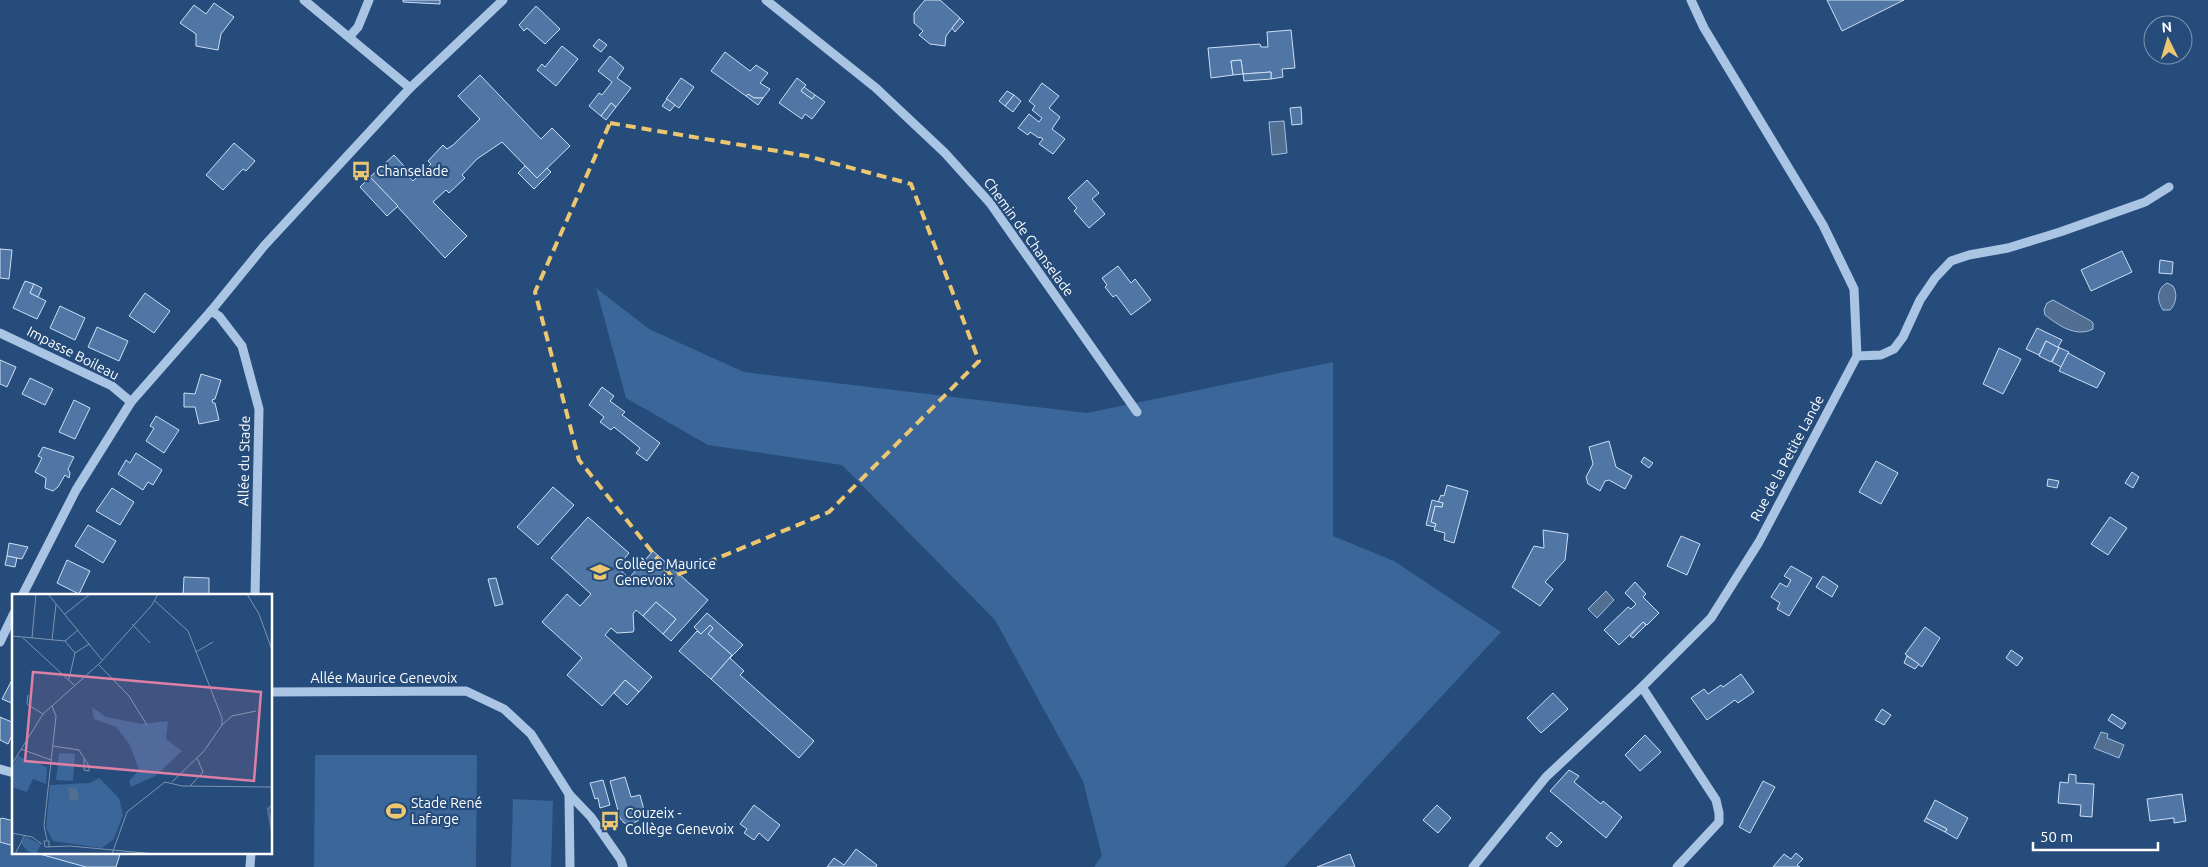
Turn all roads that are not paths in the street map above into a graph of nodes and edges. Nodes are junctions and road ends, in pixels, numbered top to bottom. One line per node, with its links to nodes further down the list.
1 (304, 0): 6 (street)
2 (369, 0): 6 (street)
3 (503, 0): 7 (street)
4 (766, 0): 13 (street, Chemin de Chanselade)
5 (1691, 0): 11 (street)
6 (350, 36): 7 (street)
7 (410, 88): 9 (street)
8 (2169, 187): 11 (street)
9 (211, 311): 12 (street); 15 (street, Allée du Stade)
10 (0, 332): 12 (street, Impasse Boileau)
11 (1857, 356): 18 (street, Rue de la Petite Lande)
12 (130, 402): 14 (street)
13 (1137, 412)
14 (23, 594)
15 (255, 594)
16 (12, 617): 17 (street)
17 (0, 642)
18 (1642, 687): 25 (street, Rue de la Petite Lande); 26 (street)
19 (272, 692): 20 (street, Allée Maurice Genevoix)
20 (569, 794): 23 (street); 24 (street, Allée Maurice Genevoix)
21 (251, 854): 22 (street)
22 (250, 867)
23 (570, 867)
24 (623, 867)
25 (1473, 867)
26 (1677, 867)

